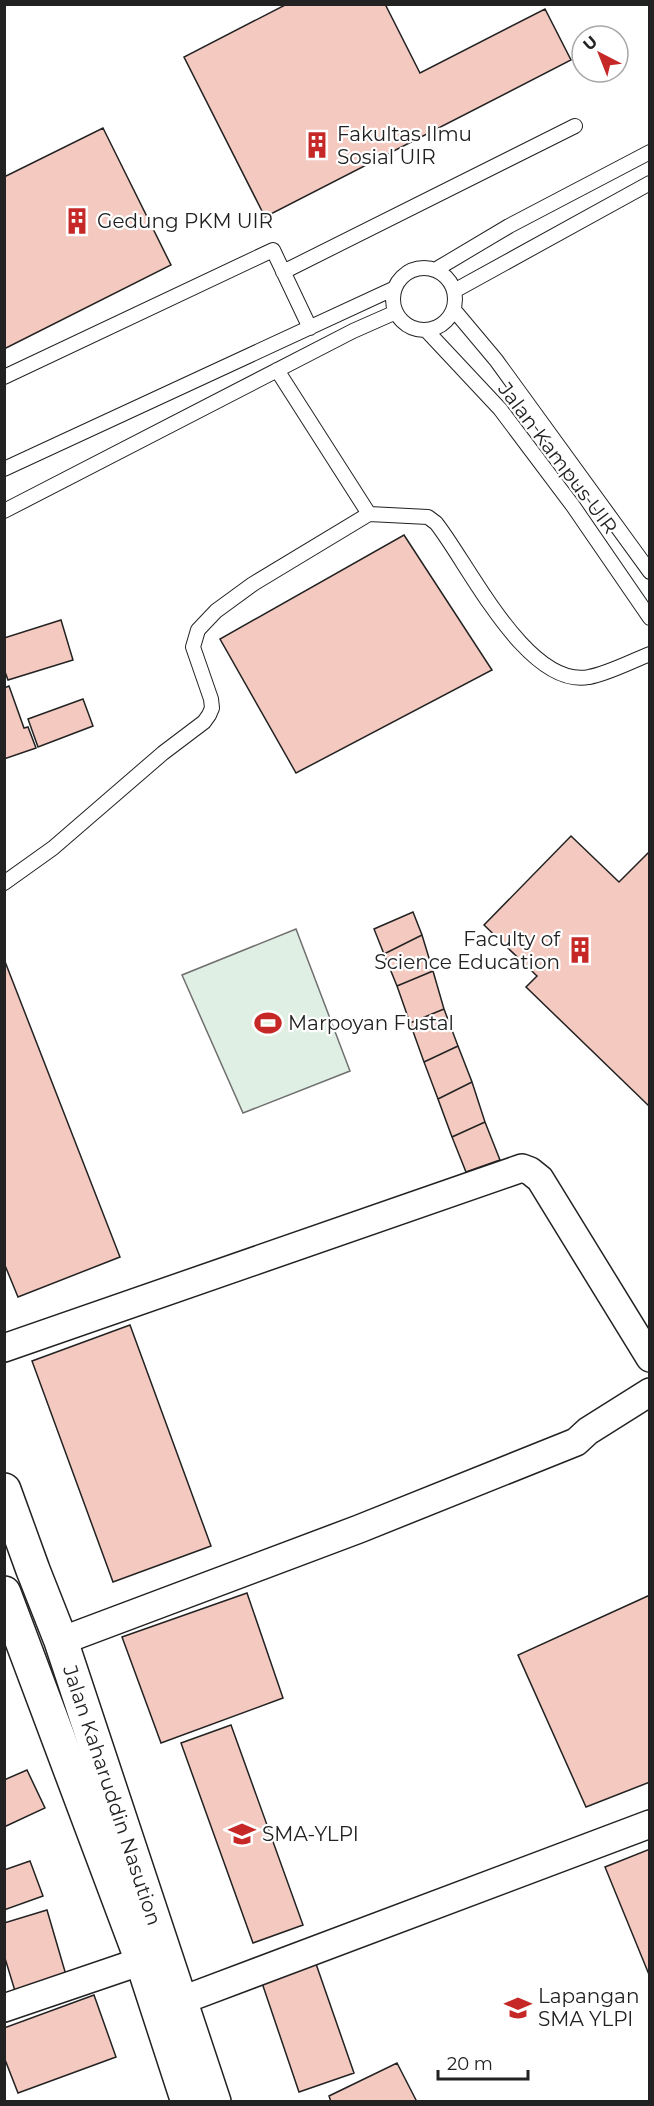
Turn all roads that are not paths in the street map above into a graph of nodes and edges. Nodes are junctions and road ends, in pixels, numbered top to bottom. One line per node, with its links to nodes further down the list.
1 (575, 126): 5 (lane)
2 (650, 152): 4 (lane)
3 (650, 183): 7 (lane)
4 (435, 270): 6 (lane); 7 (lane)
5 (283, 272): 10 (lane); 13 (lane)
6 (395, 288): 9 (lane); 10 (lane)
7 (454, 291): 8 (lane)
8 (454, 310): 11 (lane); 17 (lane, Jalan Kampus UIR)
9 (396, 312): 11 (lane); 12 (lane)
10 (310, 328): 14 (lane)
11 (426, 330): 18 (lane, Jalan Kampus UIR)
12 (277, 370): 15 (lane); 16 (lane)
13 (4, 377)
14 (4, 469)
15 (4, 512)
16 (369, 514): 19 (lane); 20 (lane)
17 (650, 572)
18 (650, 618)
19 (650, 654)
20 (4, 883)
21 (4, 1348): 22 (street)
22 (650, 1358)
23 (650, 1392): 26 (street)
24 (4, 1490): 26 (highway, Jalan Kaharuddin Nasution)
25 (6, 1605): 28 (highway, Jalan Kaharuddin Nasution)
26 (61, 1641): 29 (highway, Jalan Kaharuddin Nasution)
27 (650, 1824): 29 (street)
28 (142, 1961): 30 (street); 31 (highway, Jalan Kaharuddin Nasution)
29 (180, 2001): 32 (highway, Jalan Kaharuddin Nasution)
30 (4, 2008)
31 (188, 2102)
32 (214, 2102)

